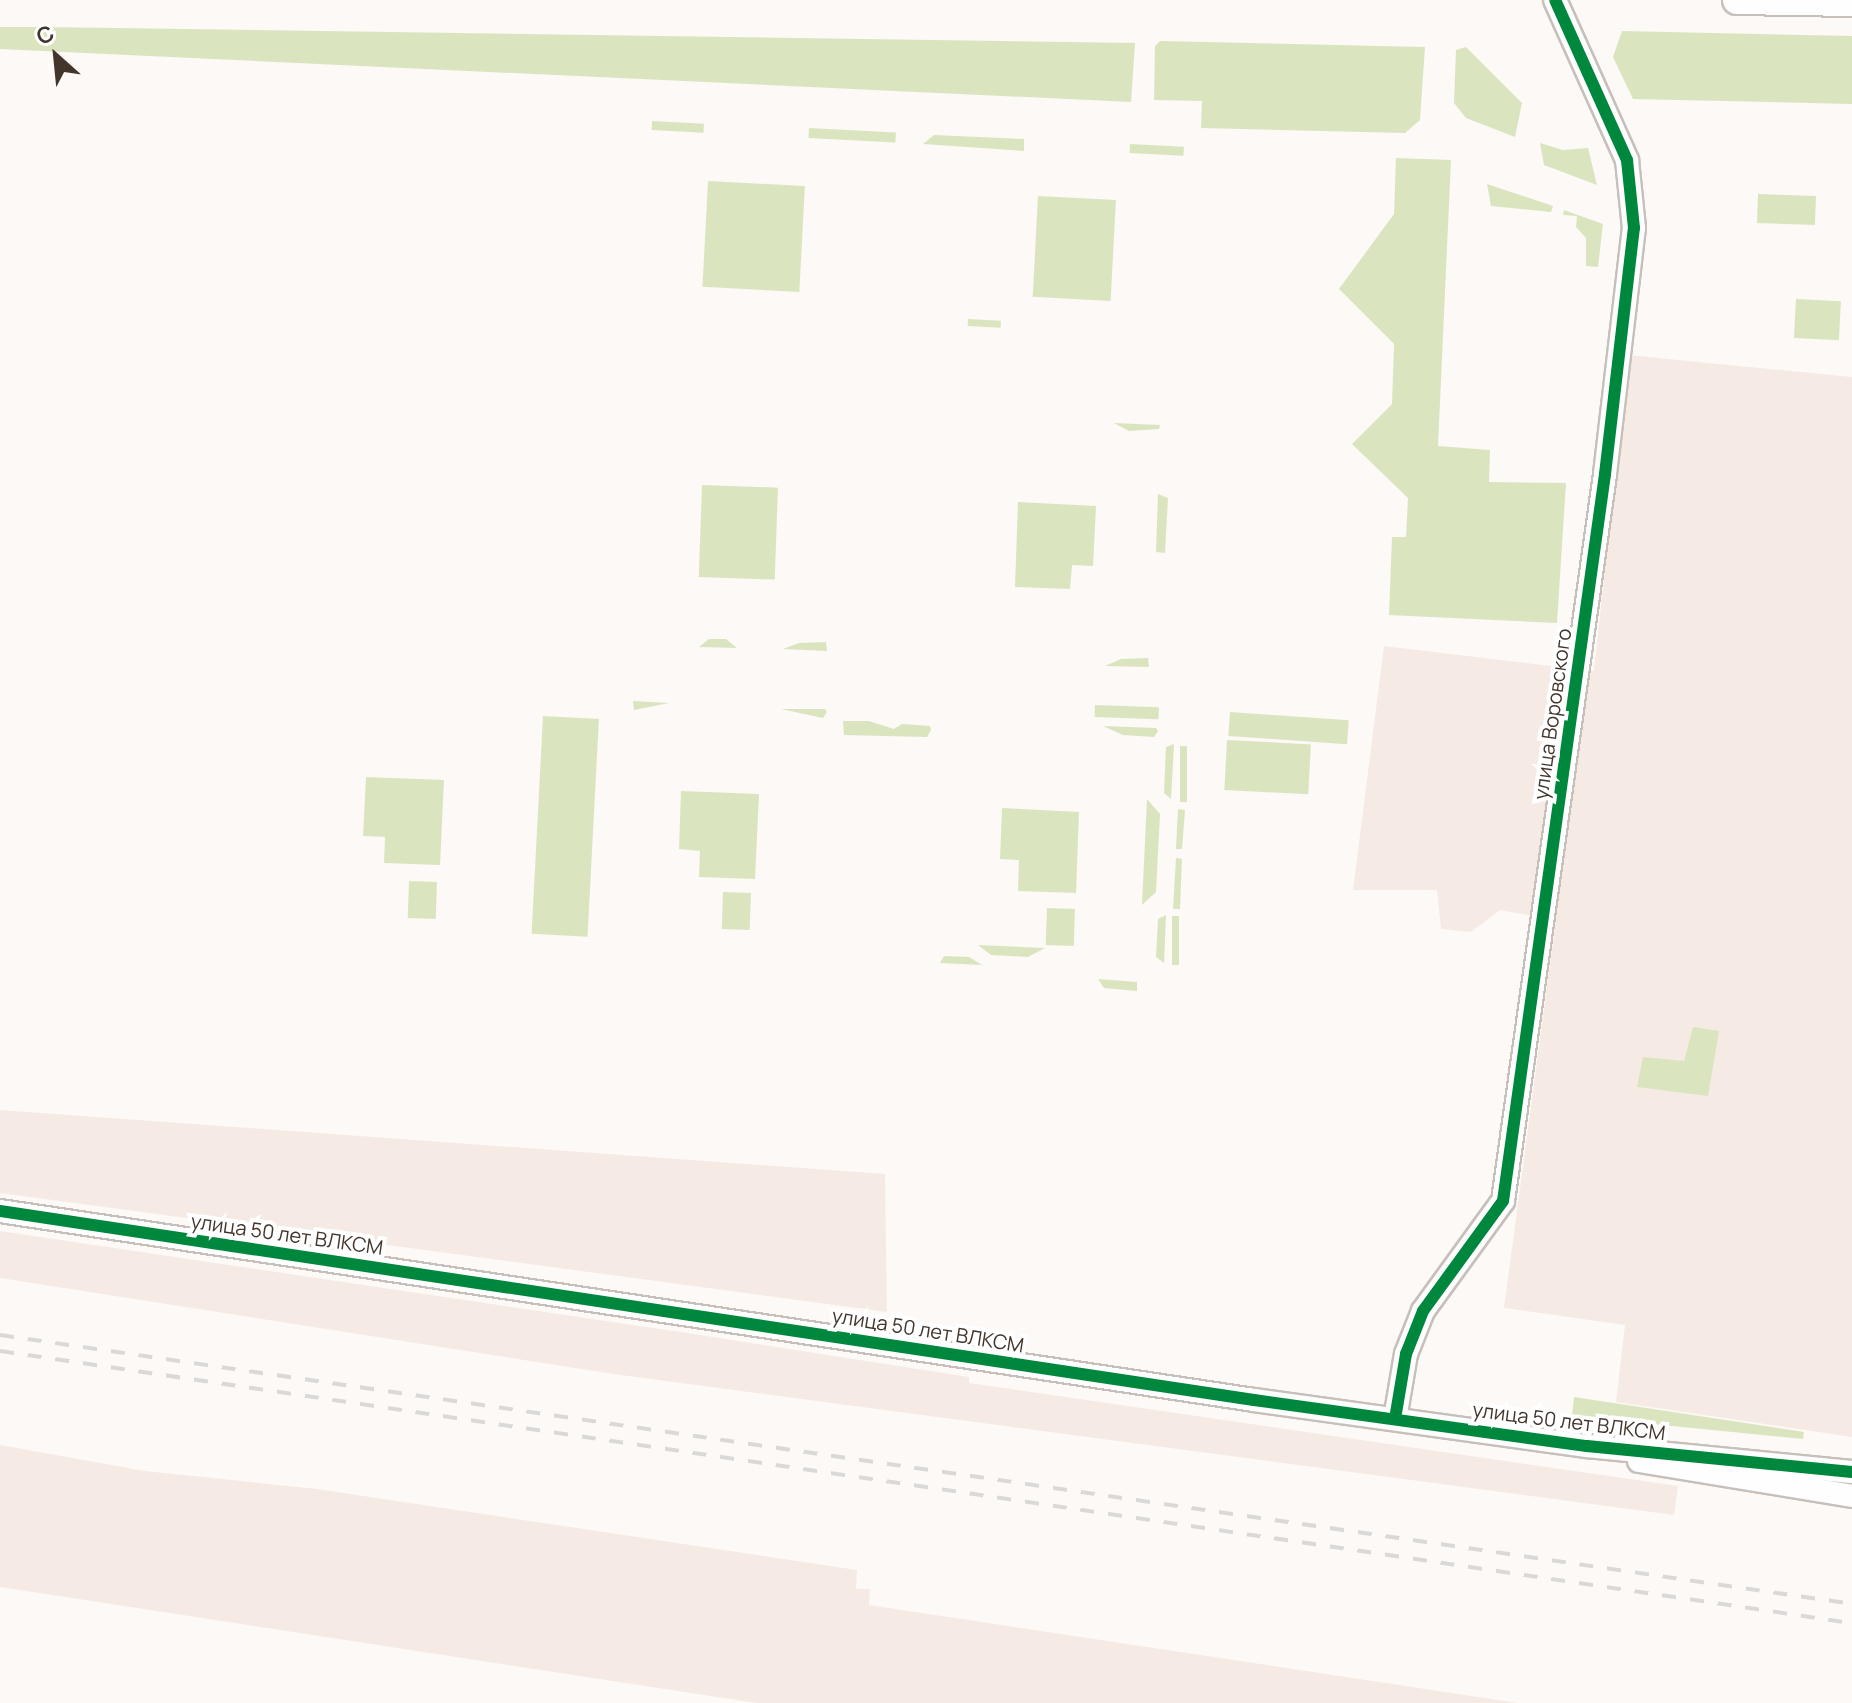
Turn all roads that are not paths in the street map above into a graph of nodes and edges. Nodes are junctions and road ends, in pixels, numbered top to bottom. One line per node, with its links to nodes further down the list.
1 (1555, 0): 5 (street, улица Воровского)
2 (1737, 0): 3 (main road)
3 (1852, 2)
4 (0, 1211): 5 (street, улица 50 лет ВЛКСМ)
5 (1395, 1419): 6 (street, улица 50 лет ВЛКСМ)
6 (1587, 1446): 7 (street, улица 50 лет ВЛКСМ); 8 (street)
7 (1852, 1472)
8 (1852, 1496)

